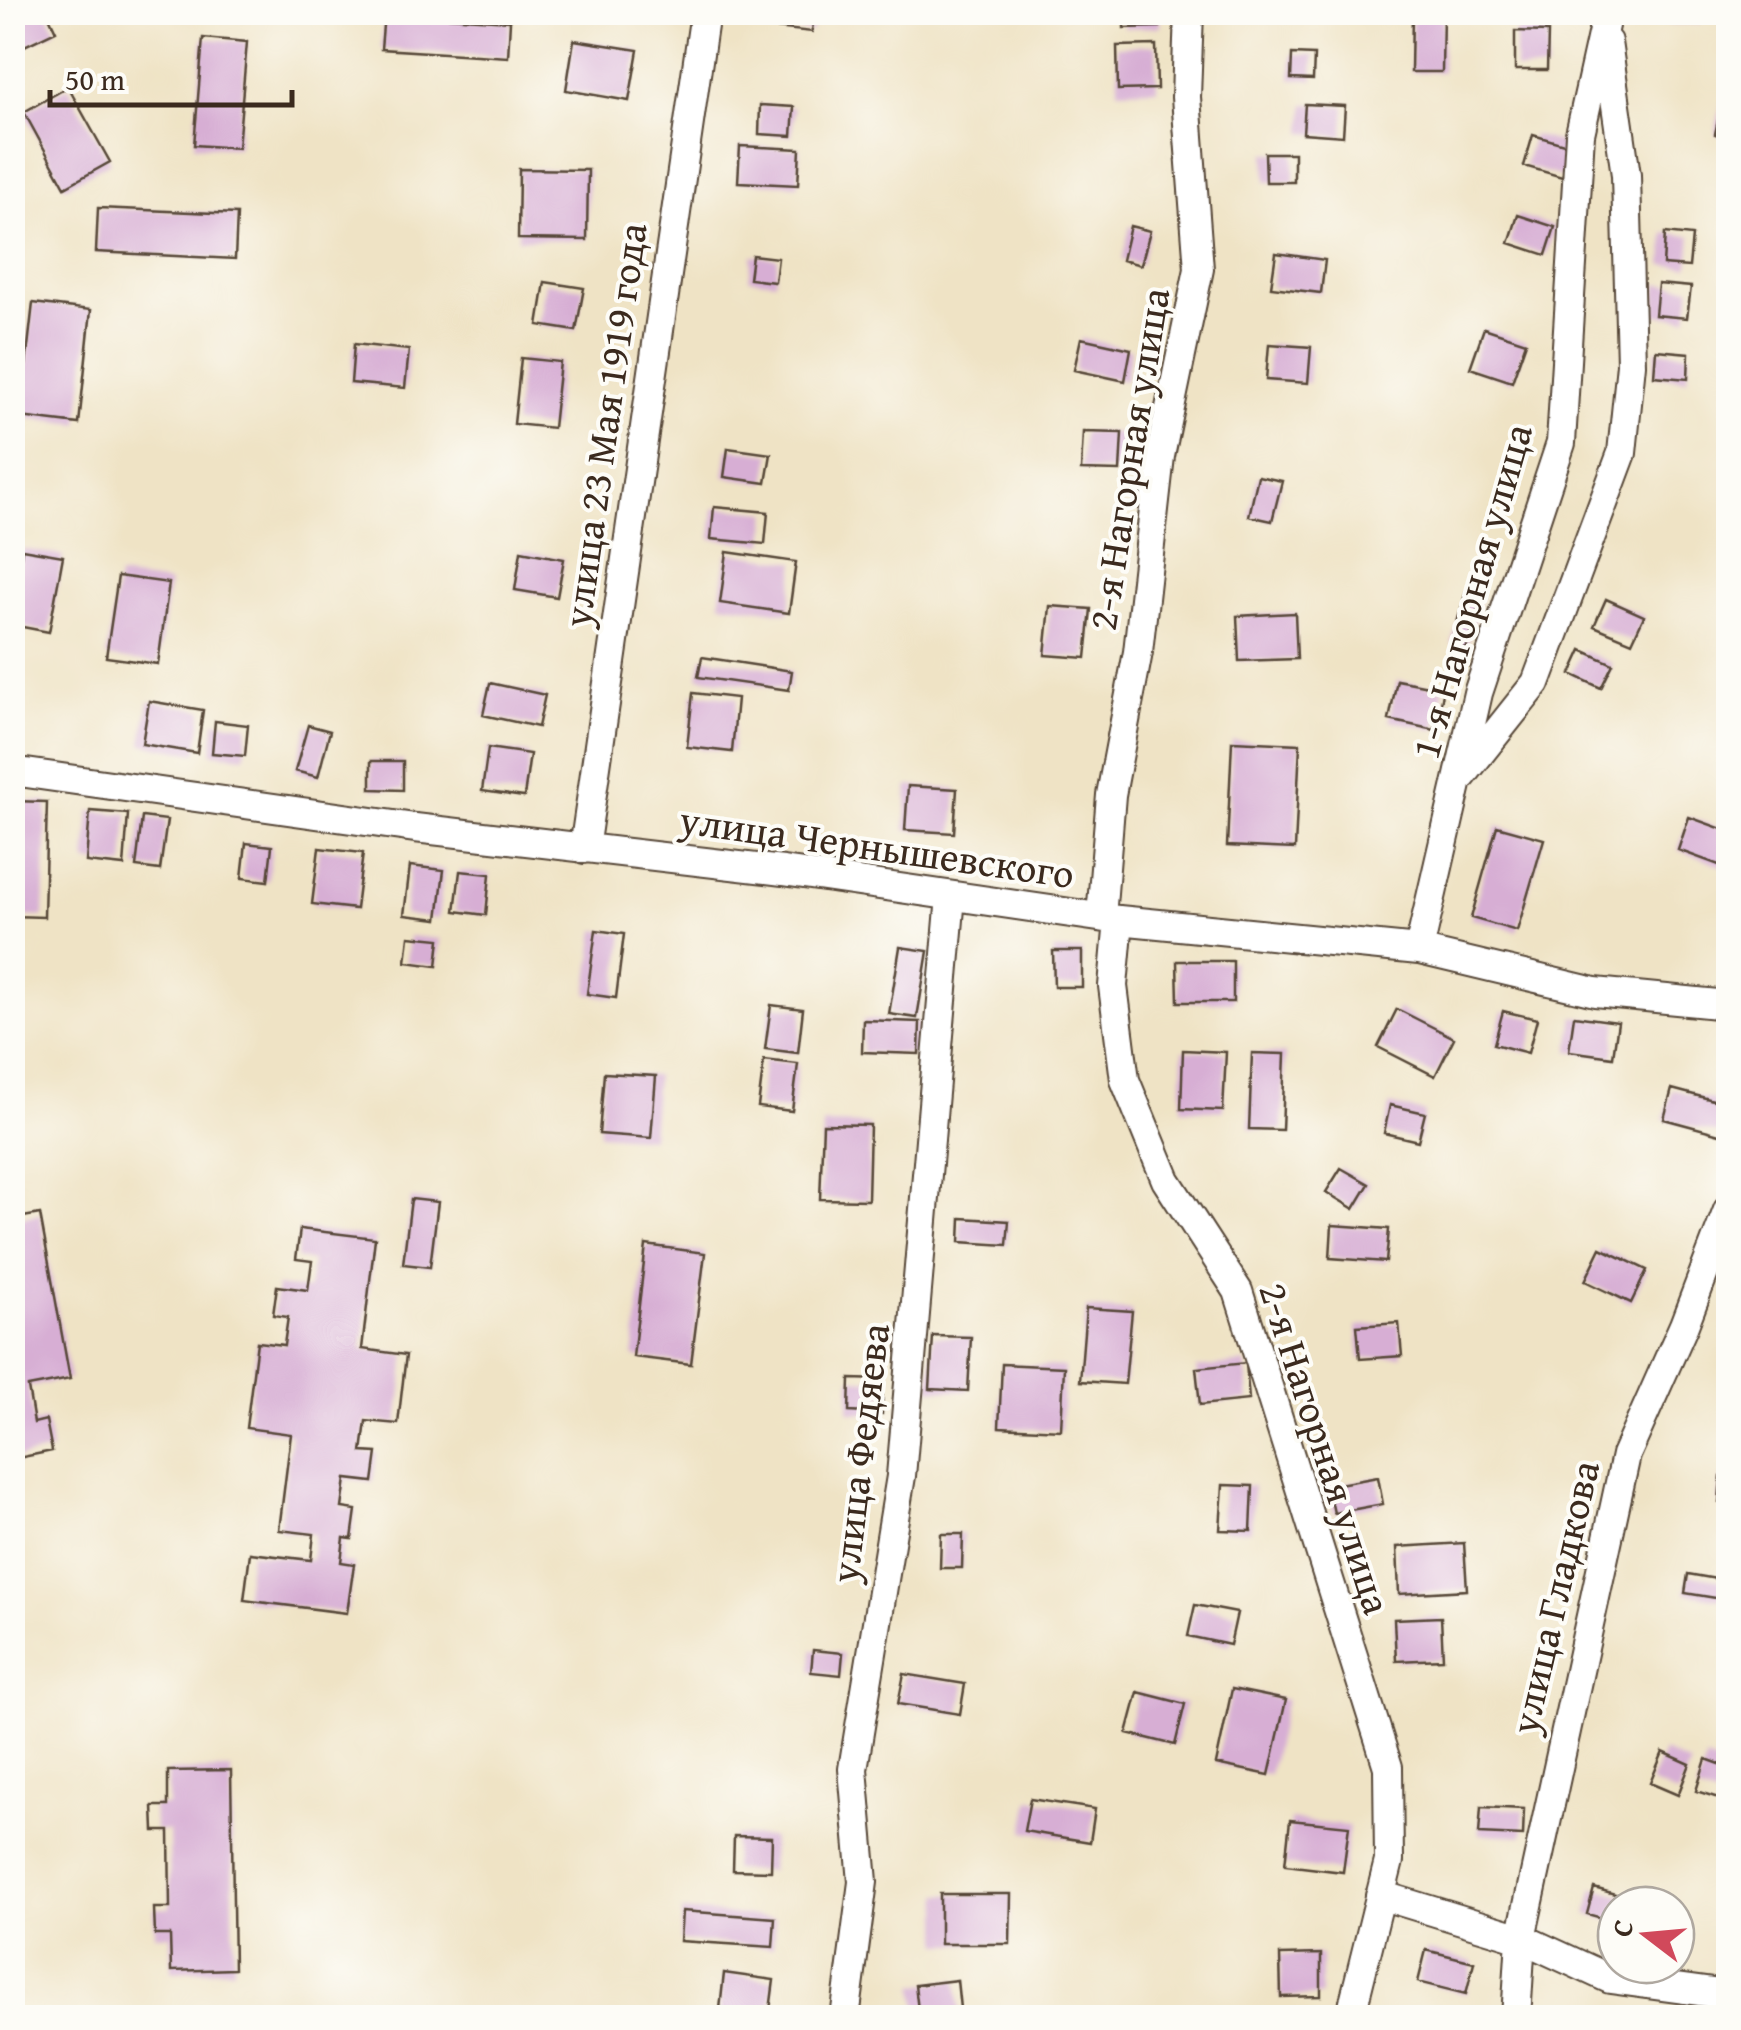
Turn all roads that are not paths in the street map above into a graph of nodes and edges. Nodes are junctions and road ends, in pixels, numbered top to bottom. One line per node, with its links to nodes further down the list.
1 (705, 12): 6 (street, улица 23 Мая 1919 года)
2 (1188, 12): 8 (street, 2-я Нагорная улица)
3 (1606, 18): 5 (street, 1-я Нагорная улица); 5 (street)
4 (12, 771): 6 (street, улица Чернышевского)
5 (1458, 781): 9 (street, 1-я Нагорная улица)
6 (584, 849): 7 (street, улица Чернышевского)
7 (951, 896): 8 (street, улица Чернышевского); 15 (street, улица Федяева)
8 (1110, 919): 9 (street, улица Чернышевского); 12 (street, 2-я Нагорная улица)
9 (1420, 950): 10 (street, улица Чернышевского)
10 (1728, 1005)
11 (1728, 1210): 13 (street, улица Гладкова)
12 (1380, 1895): 13 (street); 16 (street, 2-я Нагорная улица)
13 (1521, 1938): 14 (street); 17 (street, улица Гладкова)
14 (1728, 1995)
15 (846, 2018)
16 (1350, 2018)
17 (1516, 2018)

